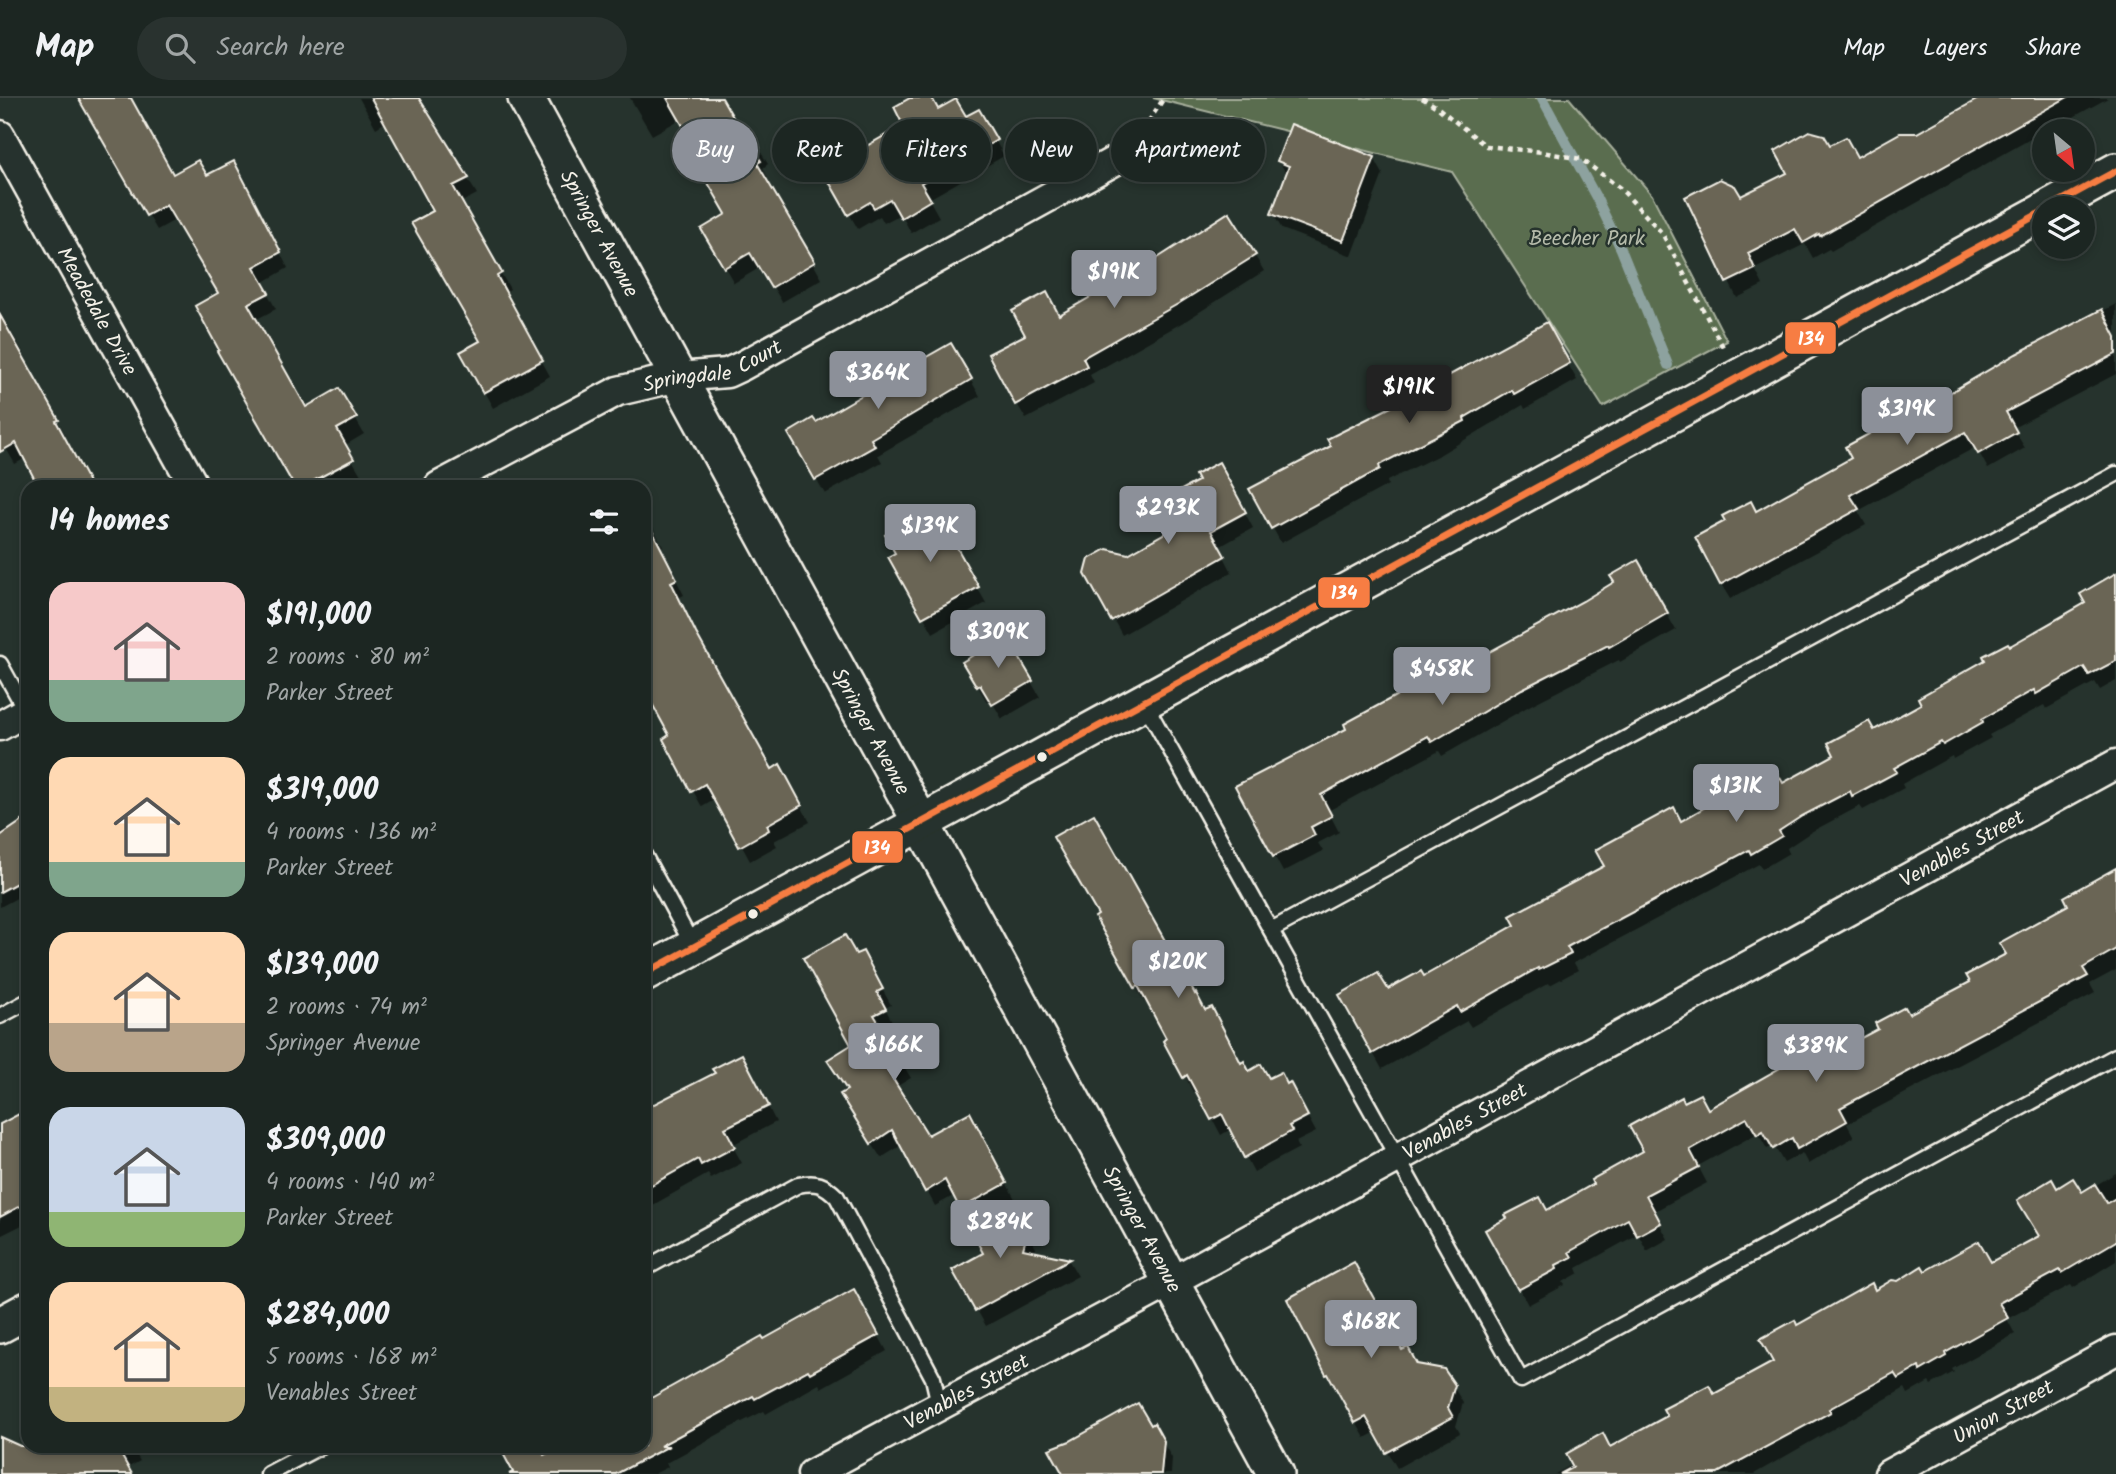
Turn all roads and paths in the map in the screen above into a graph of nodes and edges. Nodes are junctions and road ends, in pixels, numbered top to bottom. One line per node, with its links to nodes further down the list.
1 (526, 98): 8 (street, Springer Avenue)
2 (1422, 98): 9 (path)
3 (0, 135): 11 (street, Meadedale Drive)
4 (1111, 163): 8 (street, Springdale Court)
5 (2116, 171): 6 (street)
6 (2070, 196)
7 (2032, 217): 9 (street)
8 (678, 377): 12 (street, Springdale Court); 19 (street, Springer Avenue)
9 (1740, 378): 15 (street)
10 (2116, 474): 21 (lane)
11 (191, 480)
12 (450, 480)
13 (0, 664): 14 (lane)
14 (21, 700)
15 (1144, 702): 19 (street); 21 (lane)
16 (21, 714): 17 (street)
17 (0, 726)
18 (2116, 765): 27 (street, Venables Street)
19 (921, 822): 22 (street); 29 (street, Springer Avenue)
20 (651, 868): 22 (lane)
21 (1271, 930): 27 (lane)
22 (694, 947): 23 (street)
23 (651, 970)
24 (21, 1005): 25 (lane)
25 (0, 1016)
26 (2116, 1056): 27 (lane)
27 (1397, 1157): 29 (street, Venables Street)
28 (651, 1265): 33 (lane)
29 (1171, 1282): 33 (street, Venables Street); 37 (street, Springer Avenue)
30 (21, 1314): 31 (street)
31 (0, 1325)
32 (2116, 1350): 38 (street, Union Street)
33 (939, 1405): 36 (street, Venables Street)
34 (308, 1453): 35 (lane)
35 (268, 1474)
36 (812, 1474)
37 (1276, 1474)
38 (1889, 1474)

